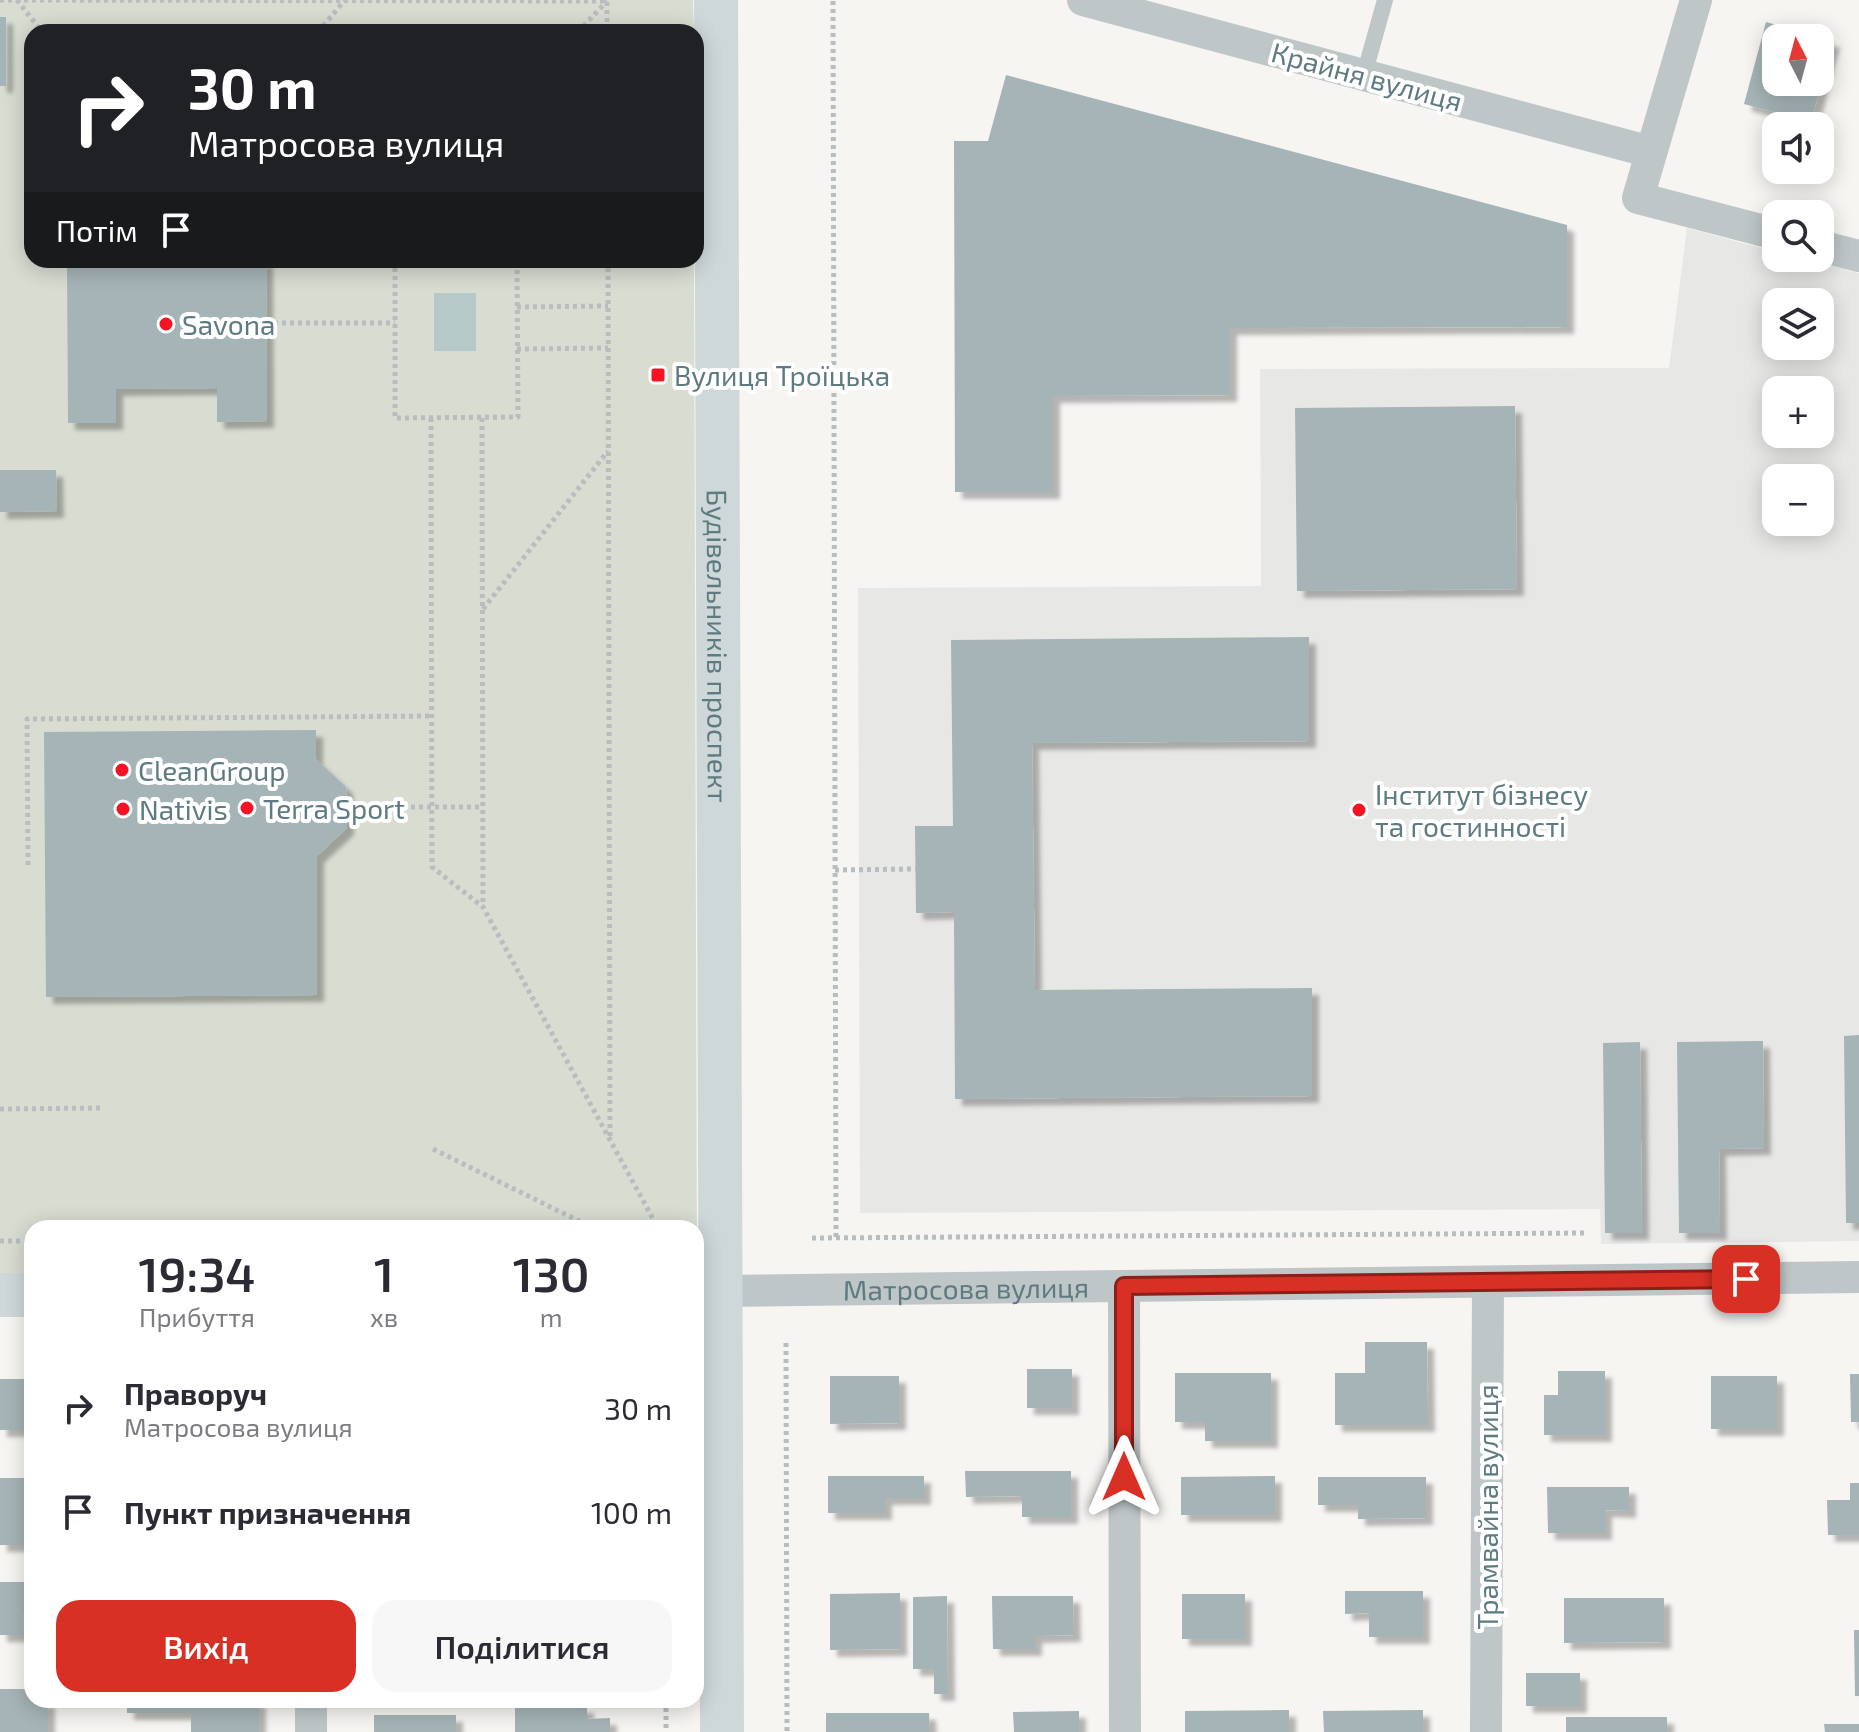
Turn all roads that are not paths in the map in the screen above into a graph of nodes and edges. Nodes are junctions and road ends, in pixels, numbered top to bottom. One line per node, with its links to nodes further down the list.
1 (716, 0): 13 (main road, Будівельників проспект)
2 (1083, 0): 5 (street, Крайня вулиця)
3 (1385, 0): 5 (lane)
4 (1696, 0): 6 (street)
5 (1364, 75): 6 (street, Крайня вулиця)
6 (1651, 152): 7 (street)
7 (1762, 230)
8 (1834, 250): 9 (street)
9 (1859, 256)
10 (1859, 1277): 11 (street, Матросова вулиця)
11 (1488, 1282): 12 (street, Матросова вулиця); 20 (street, Трамвайна вулиця)
12 (1124, 1286): 13 (street, Матросова вулиця); 19 (street)
13 (708, 1291): 18 (main road, Будівельників проспект)
14 (0, 1295): 15 (main road)
15 (24, 1295)
16 (311, 1708): 17 (street)
17 (311, 1732)
18 (722, 1732)
19 (1125, 1732)
20 (1486, 1732)

